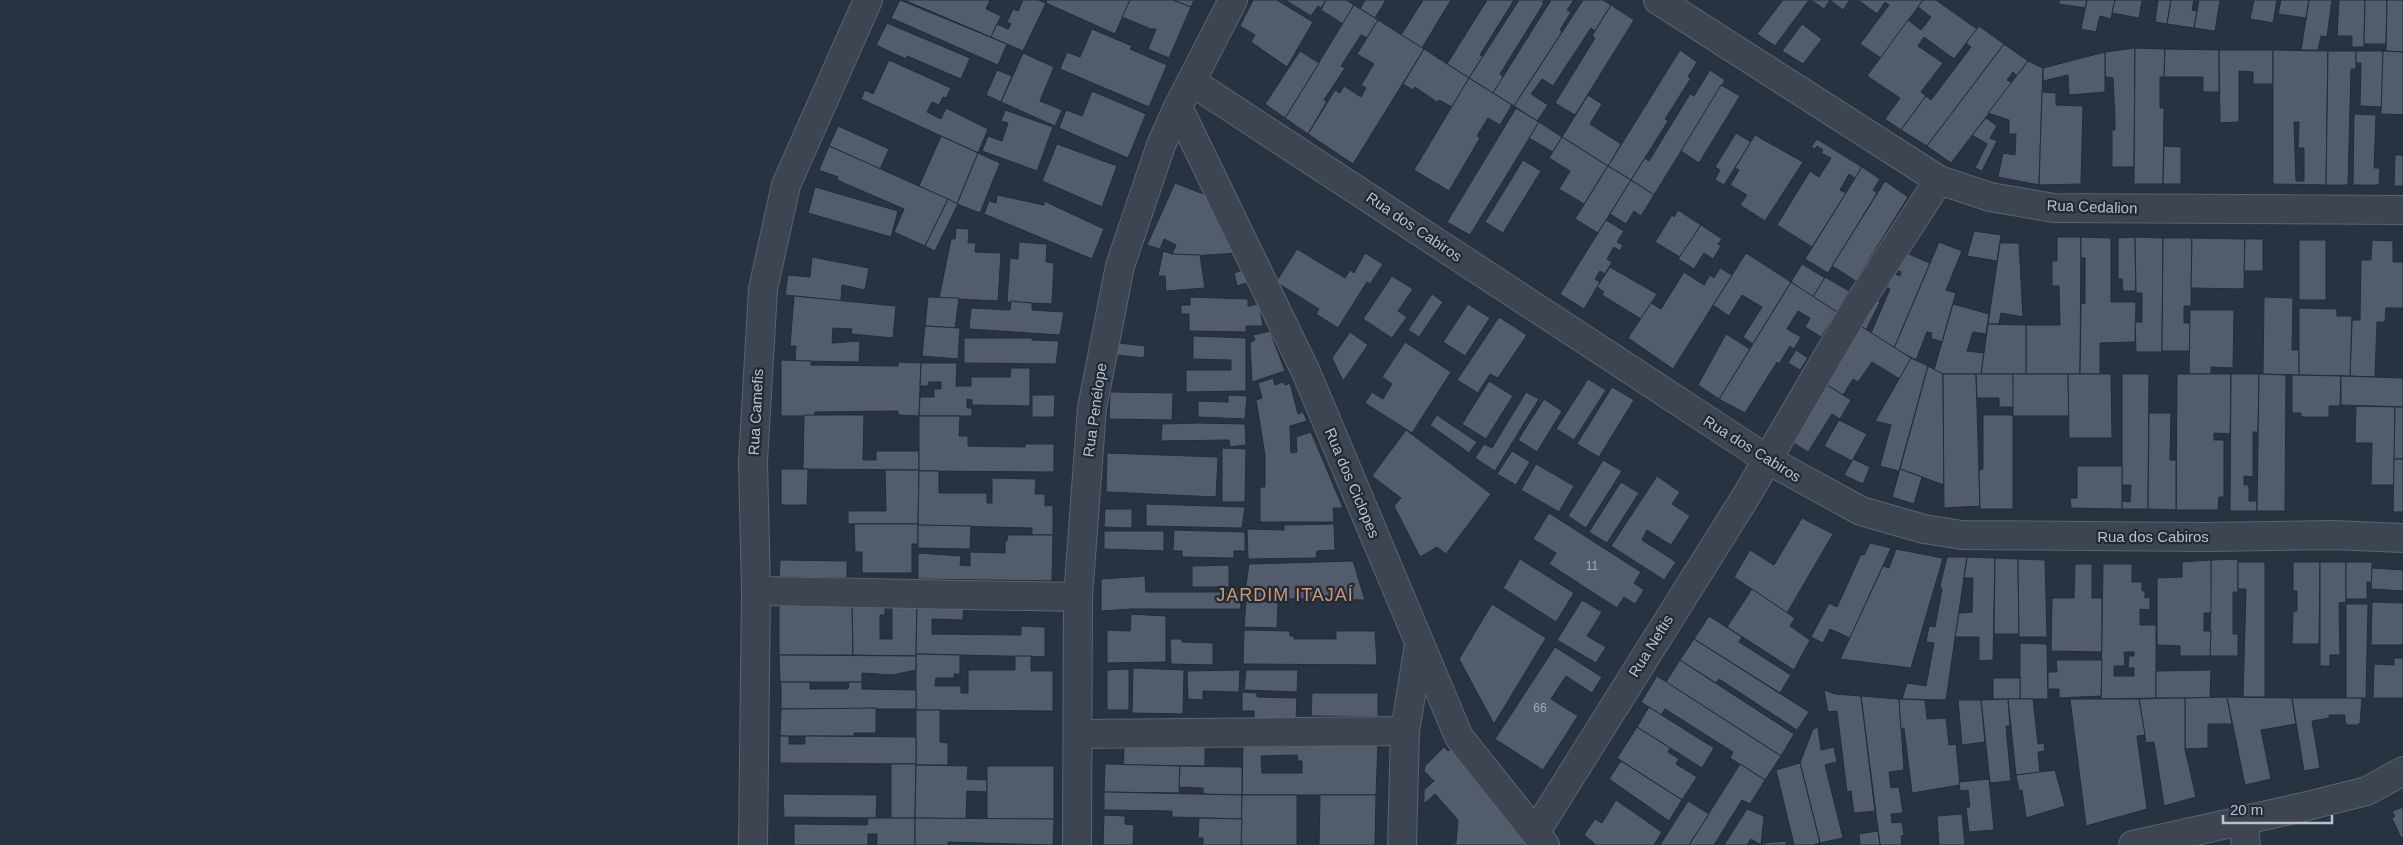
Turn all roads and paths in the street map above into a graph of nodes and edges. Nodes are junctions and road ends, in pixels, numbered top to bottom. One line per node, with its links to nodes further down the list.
1 (868, 0): 10 (street, Rua Camefis)
2 (1233, 0): 4 (street, Rua Penélope)
3 (1658, 0): 6 (street, Rua Cedalion)
4 (1192, 82): 5 (street, Rua Penélope); 8 (street, Rua dos Cabiros)
5 (1178, 107): 11 (street, Rua Penélope); 12 (street, Rua dos Ciclopes)
6 (1939, 180): 7 (street, Rua Cedalion); 8 (street, Rua Neftis)
7 (2403, 210)
8 (1768, 460): 9 (street, Rua dos Cabiros); 17 (street, Rua Neftis)
9 (2403, 538)
10 (756, 591): 11 (street); 18 (street, Rua Camefis)
11 (1078, 597): 14 (street, Rua Penélope)
12 (1419, 645): 13 (street); 17 (street, Rua dos Ciclopes)
13 (1405, 731): 14 (street); 20 (street)
14 (1078, 734): 19 (street, Rua Penélope)
15 (2403, 772): 16 (street)
16 (2244, 833): 21 (street)
17 (1540, 839)
18 (752, 845)
19 (1078, 845)
20 (1402, 845)
21 (2133, 845)

